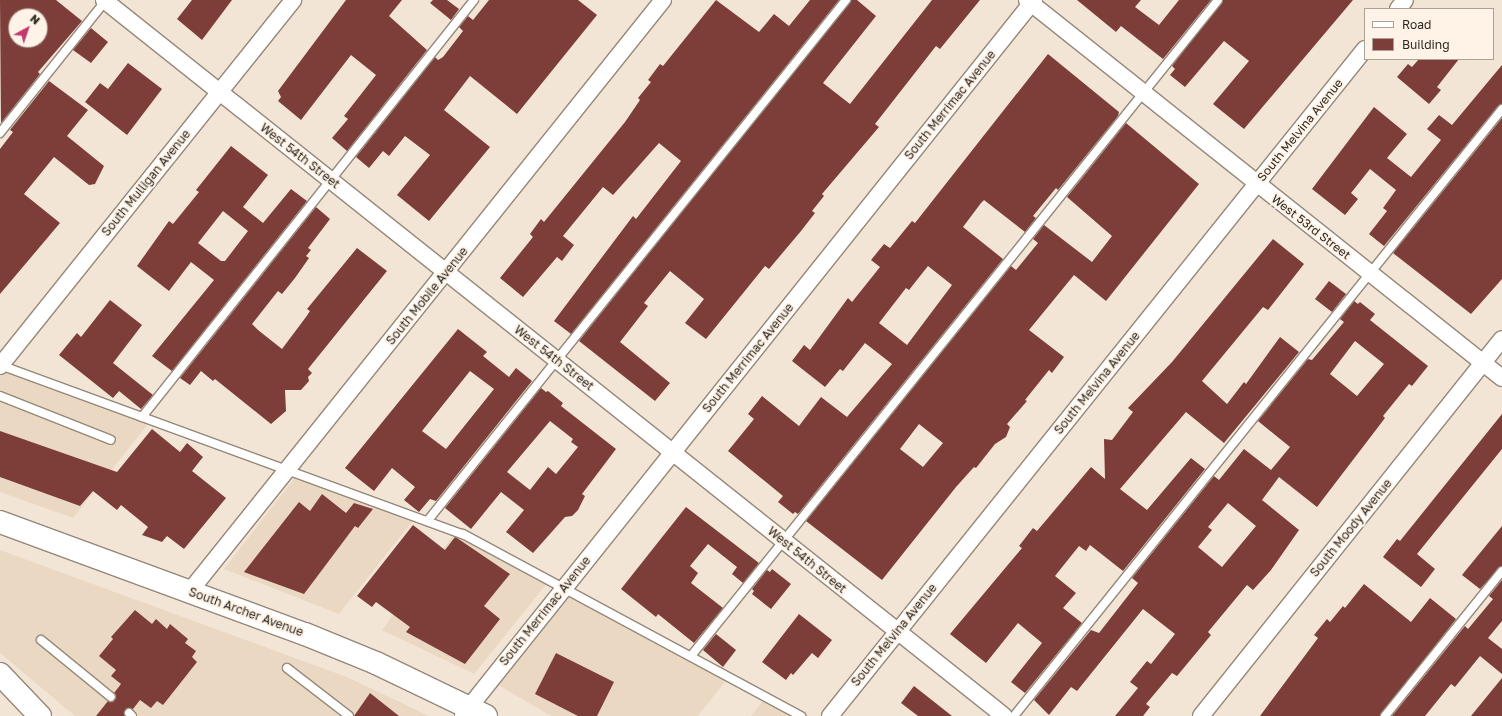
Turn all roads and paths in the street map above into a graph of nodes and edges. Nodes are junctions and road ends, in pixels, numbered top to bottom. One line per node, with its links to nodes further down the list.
1 (105, 0): 11 (street, West 54th Street); 14 (lane)
2 (293, 0): 11 (street, South Mulligan Avenue)
3 (474, 0): 15 (lane)
4 (663, 0): 17 (street, South Mobile Avenue)
5 (846, 0): 20 (lane)
6 (1218, 0): 12 (lane)
7 (1405, 0): 9 (street)
8 (1030, 1): 12 (street, West 53rd Street); 27 (street, South Merrimac Avenue)
9 (1399, 8)
10 (1364, 50): 16 (street, South Melvina Avenue)
11 (219, 92): 15 (street, West 54th Street); 22 (street, South Mulligan Avenue)
12 (1143, 93): 16 (street, West 53rd Street); 31 (lane)
13 (1502, 109): 18 (lane)
14 (0, 133)
15 (330, 180): 17 (street, West 54th Street); 25 (lane)
16 (1256, 184): 18 (street, West 53rd Street); 35 (street, South Melvina Avenue)
17 (446, 272): 20 (street, West 54th Street); 28 (street, South Mobile Avenue)
18 (1370, 273): 21 (street, West 53rd Street); 48 (lane)
19 (1502, 340): 21 (street, South Moody Avenue)
20 (557, 360): 27 (street, West 54th Street); 29 (lane)
21 (1483, 363): 23 (street, West 53rd Street); 49 (street, South Moody Avenue)
22 (0, 366): 25 (lane)
23 (1502, 378)
24 (0, 396): 26 (lane)
25 (142, 417): 28 (lane)
26 (111, 440)
27 (672, 452): 31 (street, West 54th Street); 33 (street, South Merrimac Avenue)
28 (287, 470): 29 (lane); 34 (street, South Mobile Avenue)
29 (429, 520): 33 (lane)
30 (0, 522): 34 (main road, South Archer Avenue)
31 (783, 541): 35 (street, West 54th Street); 37 (lane)
32 (1502, 570): 50 (lane)
33 (564, 588): 37 (lane); 42 (street, South Merrimac Avenue)
34 (190, 591): 42 (main road, South Archer Avenue)
35 (898, 632): 46 (street, South Melvina Avenue); 47 (street, West 54th Street)
36 (41, 640): 41 (lane)
37 (691, 656): 45 (lane)
38 (287, 668): 44 (lane)
39 (0, 674): 43 (main road)
40 (0, 697): 43 (main road)
41 (111, 698)
42 (472, 713)
43 (39, 715)
44 (349, 716)
45 (800, 716)
46 (830, 716)
47 (1004, 716)
48 (1014, 716)
49 (1201, 716)
50 (1386, 716)

